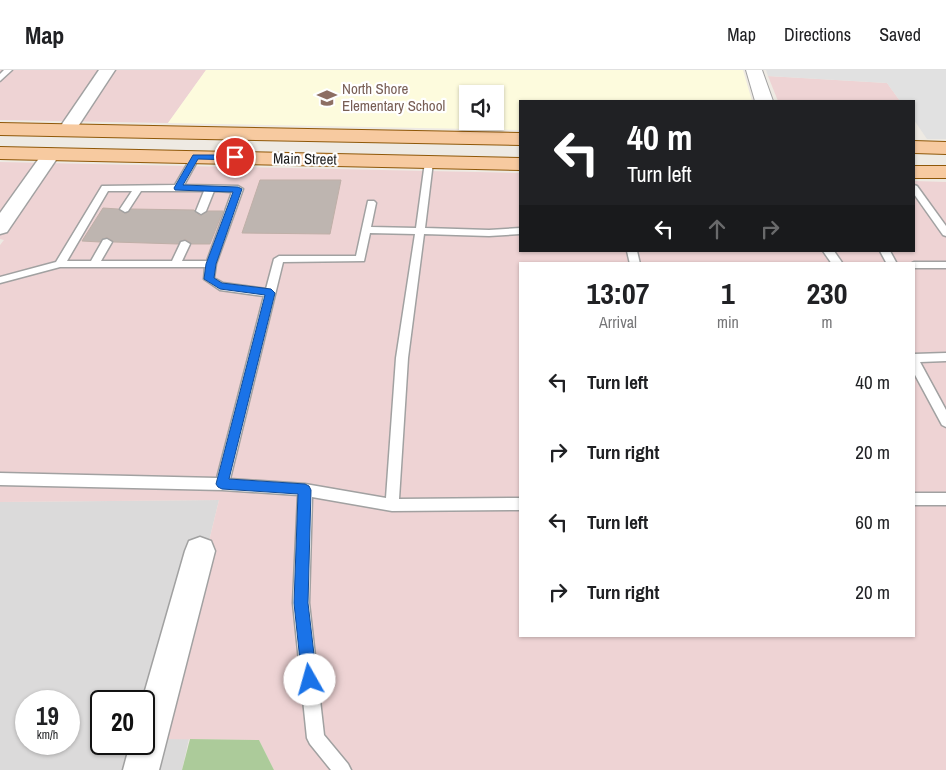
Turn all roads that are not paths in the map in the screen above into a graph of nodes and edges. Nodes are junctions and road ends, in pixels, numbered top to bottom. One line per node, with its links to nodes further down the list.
1 (8, 70): 4 (lane)
2 (107, 70): 7 (street)
3 (754, 70): 5 (street)
4 (0, 80)
5 (764, 100)
6 (0, 129): 7 (main road, Main Street)
7 (67, 130): 8 (main road, Main Street)
8 (519, 139)
9 (915, 147): 10 (main road)
10 (946, 148)
11 (0, 153): 12 (main road, Main Street)
12 (51, 154): 13 (main road, Main Street); 25 (street)
13 (196, 156): 14 (main road, Main Street); 19 (lane)
14 (429, 162): 15 (main road, Main Street); 27 (lane)
15 (519, 164)
16 (915, 172): 17 (main road)
17 (946, 172)
18 (138, 188): 19 (lane); 23 (lane); 34 (lane)
19 (178, 188): 20 (lane)
20 (210, 188): 24 (lane); 37 (lane)
21 (915, 189): 29 (lane)
22 (371, 203): 26 (lane)
23 (125, 209)
24 (201, 211)
25 (0, 228)
26 (366, 230): 27 (lane); 41 (lane)
27 (420, 231): 28 (lane); 52 (lane)
28 (519, 231)
29 (946, 233)
30 (107, 242): 35 (lane)
31 (185, 244): 36 (lane)
32 (829, 252): 33 (lane)
33 (836, 262)
34 (60, 264): 35 (lane); 40 (lane)
35 (94, 264): 36 (lane)
36 (175, 264): 37 (lane)
37 (211, 264): 41 (lane)
38 (946, 264): 39 (lane)
39 (915, 265)
40 (0, 280)
41 (271, 293): 47 (lane)
42 (946, 357): 43 (lane)
43 (915, 358)
44 (915, 364): 45 (lane)
45 (946, 422)
46 (0, 479): 47 (lane)
47 (222, 484): 48 (lane)
48 (305, 490): 52 (lane); 55 (lane)
49 (915, 499): 50 (lane)
50 (946, 499)
51 (519, 504): 52 (lane)
52 (392, 505)
53 (200, 551): 54 (street)
54 (141, 770)
55 (342, 770)

